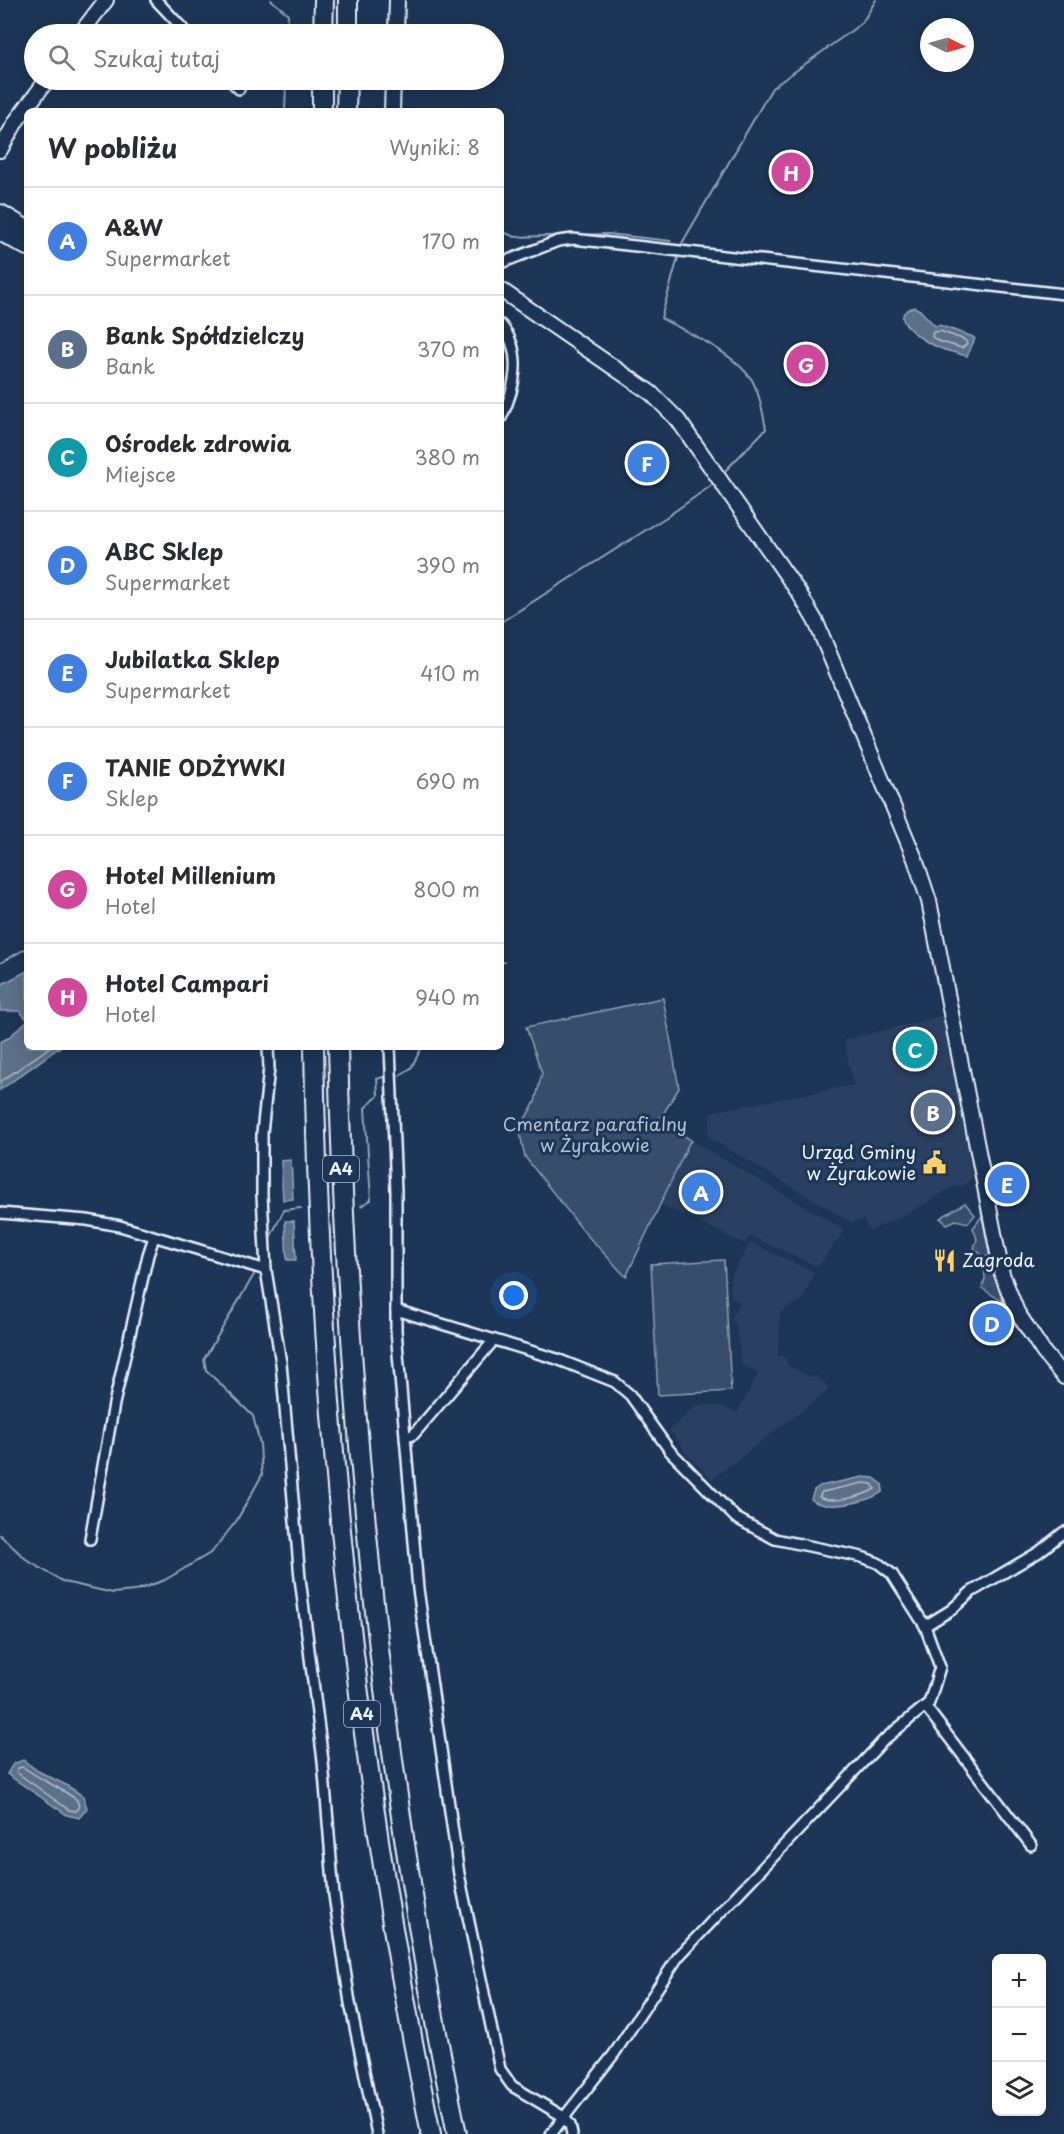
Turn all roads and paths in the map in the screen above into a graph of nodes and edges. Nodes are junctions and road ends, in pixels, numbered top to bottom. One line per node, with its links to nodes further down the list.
1 (106, 0): 6 (street)
2 (156, 0): 7 (street)
3 (324, 0): 8 (highway)
4 (348, 0): 9 (highway)
5 (397, 0): 10 (street)
6 (88, 24)
7 (179, 24)
8 (323, 24)
9 (348, 24)
10 (396, 24)
11 (40, 90): 15 (street)
12 (322, 90): 16 (highway)
13 (347, 90): 17 (highway)
14 (393, 90): 18 (street)
15 (26, 108)
16 (322, 108)
17 (346, 108)
18 (392, 108)
19 (24, 111): 20 (street)
20 (17, 120): 21 (street); 22 (street)
21 (0, 137)
22 (0, 150)
23 (0, 214): 24 (highway)
24 (24, 228)
25 (0, 231): 26 (highway)
26 (24, 244)
27 (504, 262): 29 (street)
28 (504, 292): 41 (street)
29 (1064, 294)
30 (504, 330): 31 (street)
31 (504, 412)
32 (268, 1050): 38 (street)
33 (314, 1050): 50 (highway, A4)
34 (338, 1050): 51 (highway, A4)
35 (390, 1050): 39 (street)
36 (0, 1213): 37 (street)
37 (154, 1237): 38 (street); 44 (street)
38 (266, 1270): 49 (street)
39 (396, 1310): 40 (street); 42 (street)
40 (494, 1340): 42 (street); 45 (street)
41 (1064, 1377)
42 (405, 1438): 48 (street)
43 (1064, 1532): 45 (street)
44 (90, 1539)
45 (925, 1626): 46 (street)
46 (925, 1706): 47 (street); 48 (street)
47 (1031, 1845)
48 (564, 2117): 52 (street); 53 (street)
49 (378, 2134)
50 (432, 2134)
51 (457, 2134)
52 (551, 2134)
53 (572, 2134)

